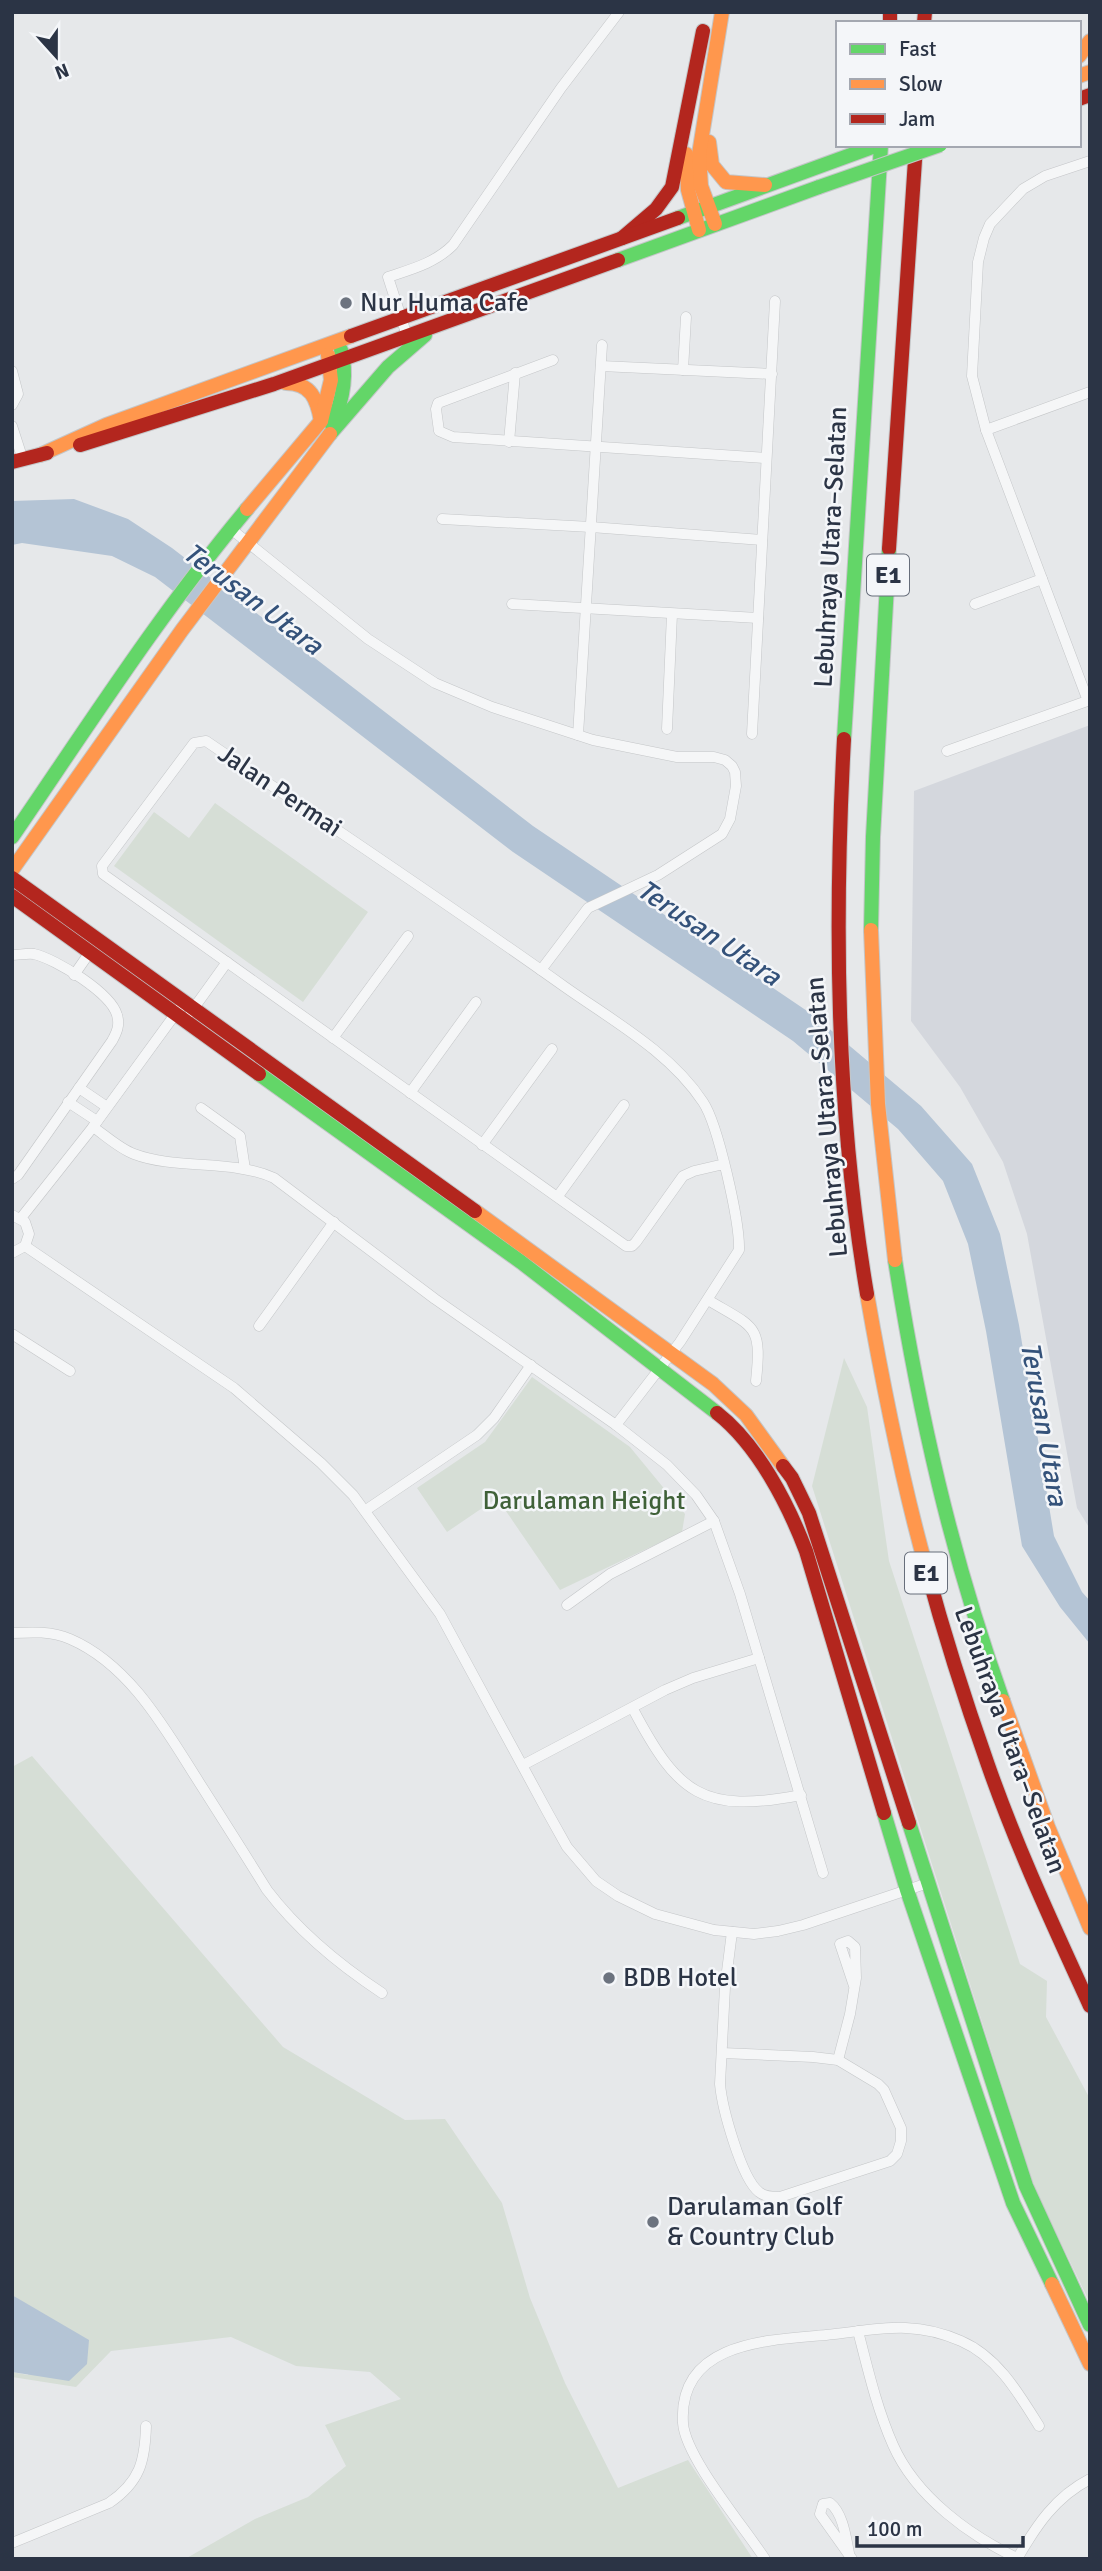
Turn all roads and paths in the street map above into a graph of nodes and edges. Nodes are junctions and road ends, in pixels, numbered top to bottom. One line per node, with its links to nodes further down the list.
1 (619, 12): 19 (street)
2 (705, 12): 4 (main road)
3 (722, 12): 5 (main road)
4 (703, 31): 13 (main road); 16 (main road)
5 (719, 34): 11 (main road); 12 (main road)
6 (874, 147): 11 (main road)
7 (880, 147): 116 (main road, Lebuhraya Utara–Selatan / E1)
8 (916, 147): 112 (main road, Lebuhraya Utara–Selatan / E1)
9 (934, 147): 14 (main road, bridge)
10 (1090, 161): 36 (street)
11 (765, 185): 12 (main road)
12 (708, 206): 13 (main road); 14 (main road)
13 (693, 212): 15 (main road); 16 (main road)
14 (715, 224): 15 (main road)
15 (699, 230): 20 (main road)
16 (622, 238): 19 (main road)
17 (775, 301): 30 (street)
18 (686, 317): 27 (street)
19 (402, 319): 21 (street); 22 (main road)
20 (440, 324): 21 (main road); 38 (main road)
21 (407, 335): 25 (main road)
22 (332, 345): 25 (main road); 40 (main road)
23 (602, 345): 26 (street)
24 (553, 360): 29 (street)
25 (338, 361): 31 (main road); 34 (main road); 38 (main road)
26 (601, 366): 27 (street); 39 (street)
27 (683, 370): 30 (street)
28 (12, 371): 33 (street)
29 (515, 373): 37 (street); 37 (street)
30 (772, 374): 41 (street)
31 (274, 384): 34 (main road); 40 (main road)
32 (1090, 392): 36 (street)
33 (12, 405)
34 (321, 421): 45 (main road)
35 (12, 426): 42 (street)
36 (986, 430): 48 (street)
37 (509, 442): 39 (street)
38 (324, 443): 47 (main road)
39 (596, 447): 41 (street); 44 (street)
40 (40, 455): 42 (main road)
41 (766, 458): 46 (street)
42 (18, 461)
43 (442, 519): 44 (street)
44 (591, 527): 46 (street); 51 (street)
45 (231, 528): 47 (street); 59 (main road)
46 (762, 540): 53 (street)
47 (247, 541): 57 (street); 60 (main road)
48 (1042, 579): 50 (street); 54 (street)
49 (512, 604): 51 (street)
50 (975, 604)
51 (586, 610): 52 (street); 57 (street)
52 (672, 614): 53 (street); 55 (street)
53 (758, 618): 56 (street)
54 (1089, 700): 58 (street)
55 (667, 729)
56 (752, 734)
57 (578, 735): 69 (street)
58 (947, 751)
59 (12, 837)
60 (12, 870)
61 (12, 878): 72 (main road)
62 (12, 896): 64 (main road)
63 (12, 911): 64 (main road)
64 (35, 912): 66 (main road)
65 (408, 936): 74 (street)
66 (90, 952): 70 (street); 73 (main road)
67 (12, 955): 70 (street)
68 (227, 962): 69 (street, Jalan Permai); 72 (street); 74 (street, Jalan Permai)
69 (541, 970): 84 (street, Jalan Permai)
70 (75, 975): 76 (street)
71 (476, 1002): 77 (street)
72 (190, 1004): 73 (street); 95 (main road)
73 (180, 1017): 80 (street); 97 (main road)
74 (333, 1038): 77 (street, Jalan Permai)
75 (552, 1049): 83 (street)
76 (79, 1088): 78 (street); 80 (street)
77 (410, 1093): 83 (street, Jalan Permai)
78 (68, 1102): 82 (street); 86 (street)
79 (624, 1105): 87 (street)
80 (107, 1107): 82 (street)
81 (201, 1108): 85 (street)
82 (95, 1124): 85 (street); 88 (street)
83 (482, 1145): 87 (street, Jalan Permai)
84 (724, 1164): 87 (street, Jalan Permai); 92 (street, Jalan Permai)
85 (245, 1169): 89 (street)
86 (12, 1180)
87 (558, 1196)
88 (16, 1216): 90 (street)
89 (334, 1222): 93 (street); 96 (street)
90 (25, 1246): 91 (street); 101 (street)
91 (12, 1253)
92 (708, 1300): 95 (street, Jalan Permai); 99 (street)
93 (259, 1326)
94 (12, 1335): 98 (street)
95 (672, 1353): 97 (street, Jalan Permai); 110 (main road)
96 (531, 1365): 100 (street); 101 (street)
97 (659, 1368): 100 (street, Jalan Permai); 111 (main road)
98 (71, 1371)
99 (756, 1381)
100 (616, 1425): 102 (street)
101 (366, 1510): 107 (street)
102 (713, 1521): 103 (street); 105 (street)
103 (567, 1605)
104 (12, 1633): 115 (street)
105 (759, 1658): 106 (street); 108 (street)
106 (633, 1709): 107 (street); 108 (street)
107 (523, 1765): 113 (street)
108 (801, 1795): 109 (street)
109 (823, 1873)
110 (928, 1882): 111 (street); 119 (main road)
111 (907, 1890): 113 (street); 121 (main road)
112 (1090, 1928)
113 (732, 1932): 117 (street)
114 (855, 1986): 118 (street)
115 (382, 1993)
116 (1090, 2006)
117 (722, 2053): 118 (street); 118 (street)
118 (838, 2060)
119 (1090, 2325)
120 (858, 2331): 123 (street); 126 (street); 127 (street)
121 (1090, 2364)
122 (146, 2426): 125 (street)
123 (1039, 2426)
124 (1090, 2479): 126 (street)
125 (12, 2543)
126 (1018, 2558)
127 (765, 2559)

